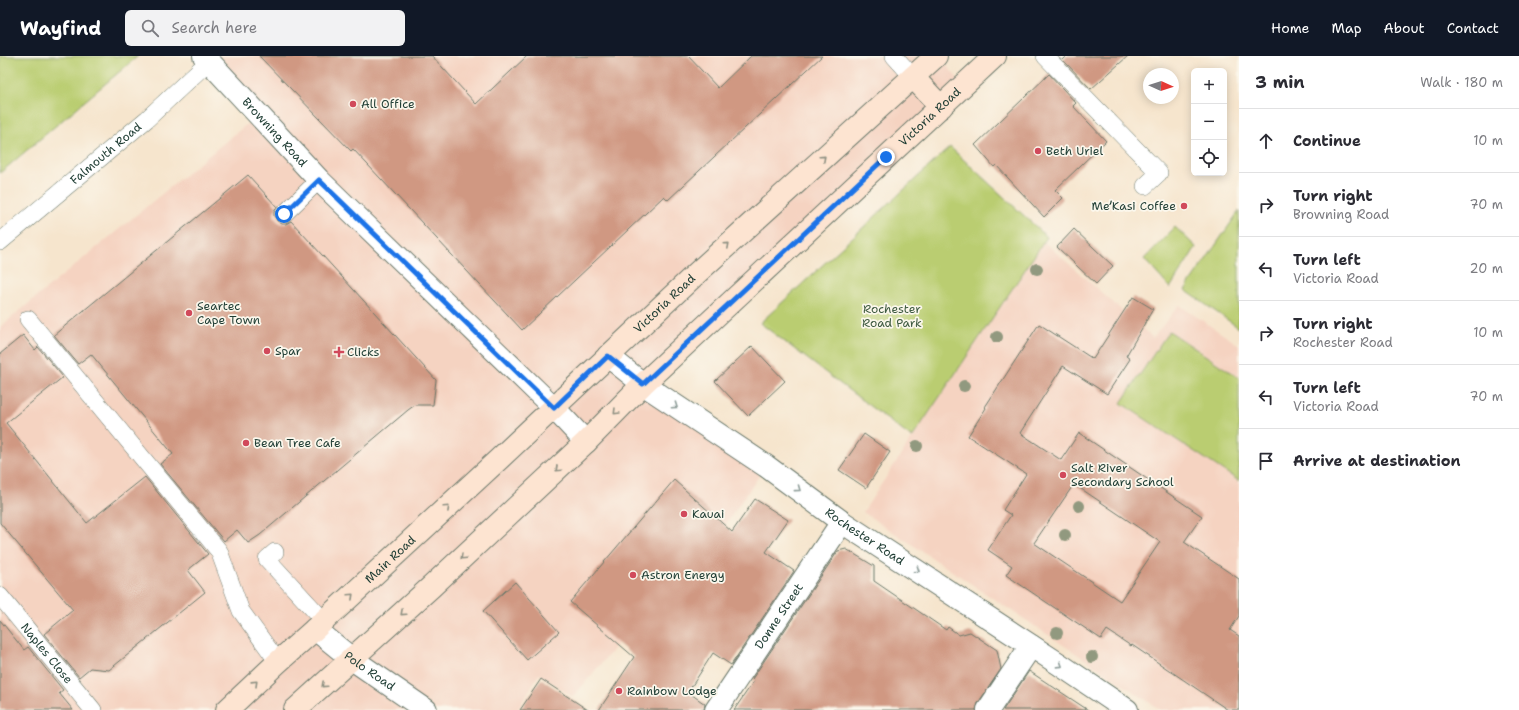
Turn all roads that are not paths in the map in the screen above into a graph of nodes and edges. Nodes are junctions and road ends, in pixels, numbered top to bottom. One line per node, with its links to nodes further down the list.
1 (894, 56): 6 (lane)
2 (936, 56): 6 (main road, Victoria Road)
3 (995, 56): 7 (main road, Victoria Road)
4 (1045, 56): 9 (lane)
5 (206, 58): 8 (street, Browning Road); 11 (lane, Falmouth Road)
6 (913, 77): 7 (main road); 13 (main road, Victoria Road, one-way to 6)
7 (941, 107): 14 (main road, Victoria Road)
8 (319, 180): 10 (lane); 15 (street, Browning Road)
9 (1145, 186)
10 (284, 214)
11 (0, 242)
12 (28, 319): 23 (lane)
13 (608, 356): 14 (street, Rochester Road); 15 (main road, Victoria Road)
14 (643, 384): 16 (main road, Victoria Road, one-way to 16); 17 (street, Rochester Road, one-way to 17)
15 (554, 408): 16 (street, Browning Road); 20 (main road, Main Road, one-way to 15)
16 (586, 442): 22 (main road, one-way to 22)
17 (842, 522): 21 (street, Rochester Road, one-way to 21); 28 (street, Donne Street)
18 (275, 552): 20 (lane)
19 (0, 596): 24 (lane, Naples Close)
20 (320, 625): 22 (street, Polo Road); 23 (main road, Main Road)
21 (1031, 646): 29 (street); 30 (street, Rochester Road, one-way to 30)
22 (352, 659): 26 (main road, one-way to 26); 27 (street, Polo Road)
23 (278, 662): 25 (main road, Main Road, one-way to 23)
24 (93, 710)
25 (227, 710)
26 (295, 710)
27 (426, 710)
28 (716, 710)
29 (988, 710)
30 (1127, 710)

